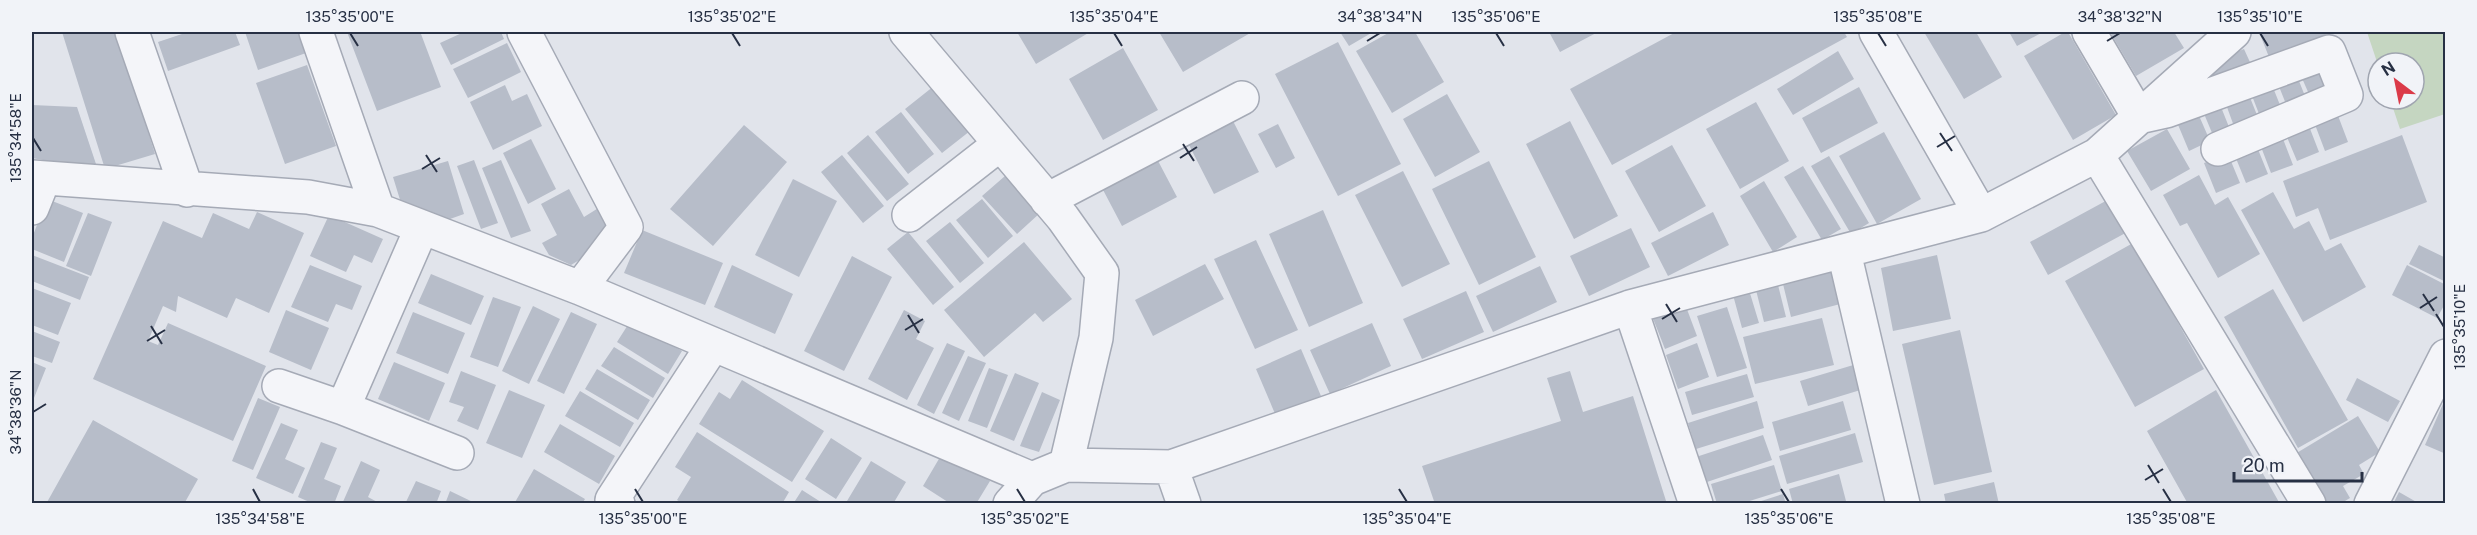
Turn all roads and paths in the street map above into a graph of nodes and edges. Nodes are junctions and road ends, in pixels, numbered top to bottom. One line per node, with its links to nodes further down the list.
1 (132, 32): 14 (street)
2 (316, 32): 16 (street)
3 (524, 32): 21 (street)
4 (906, 32): 10 (street)
5 (1876, 32): 18 (street)
6 (2089, 32): 9 (street)
7 (2234, 32): 9 (street)
8 (1242, 98): 15 (street)
9 (2139, 117): 11 (street); 12 (street)
10 (1000, 144): 15 (street); 17 (street)
11 (2218, 149)
12 (2097, 155): 18 (street); 36 (street)
13 (36, 188): 14 (street)
14 (187, 190): 16 (street)
15 (1047, 200): 28 (street)
16 (378, 210): 19 (street)
17 (909, 215)
18 (1981, 215): 20 (street)
19 (422, 227): 21 (street); 26 (street)
20 (1844, 252): 22 (street); 35 (street)
21 (580, 288): 23 (street)
22 (1630, 307): 29 (street); 34 (street)
23 (713, 345): 30 (street); 31 (street)
24 (2445, 356): 37 (street)
25 (279, 386): 26 (street)
26 (343, 408): 27 (street)
27 (457, 453)
28 (1066, 465): 29 (street); 30 (street)
29 (1171, 467): 33 (street)
30 (1032, 479): 32 (street)
31 (618, 504)
32 (1010, 504)
33 (1184, 504)
34 (1696, 504)
35 (1903, 504)
36 (2309, 504)
37 (2371, 504)

